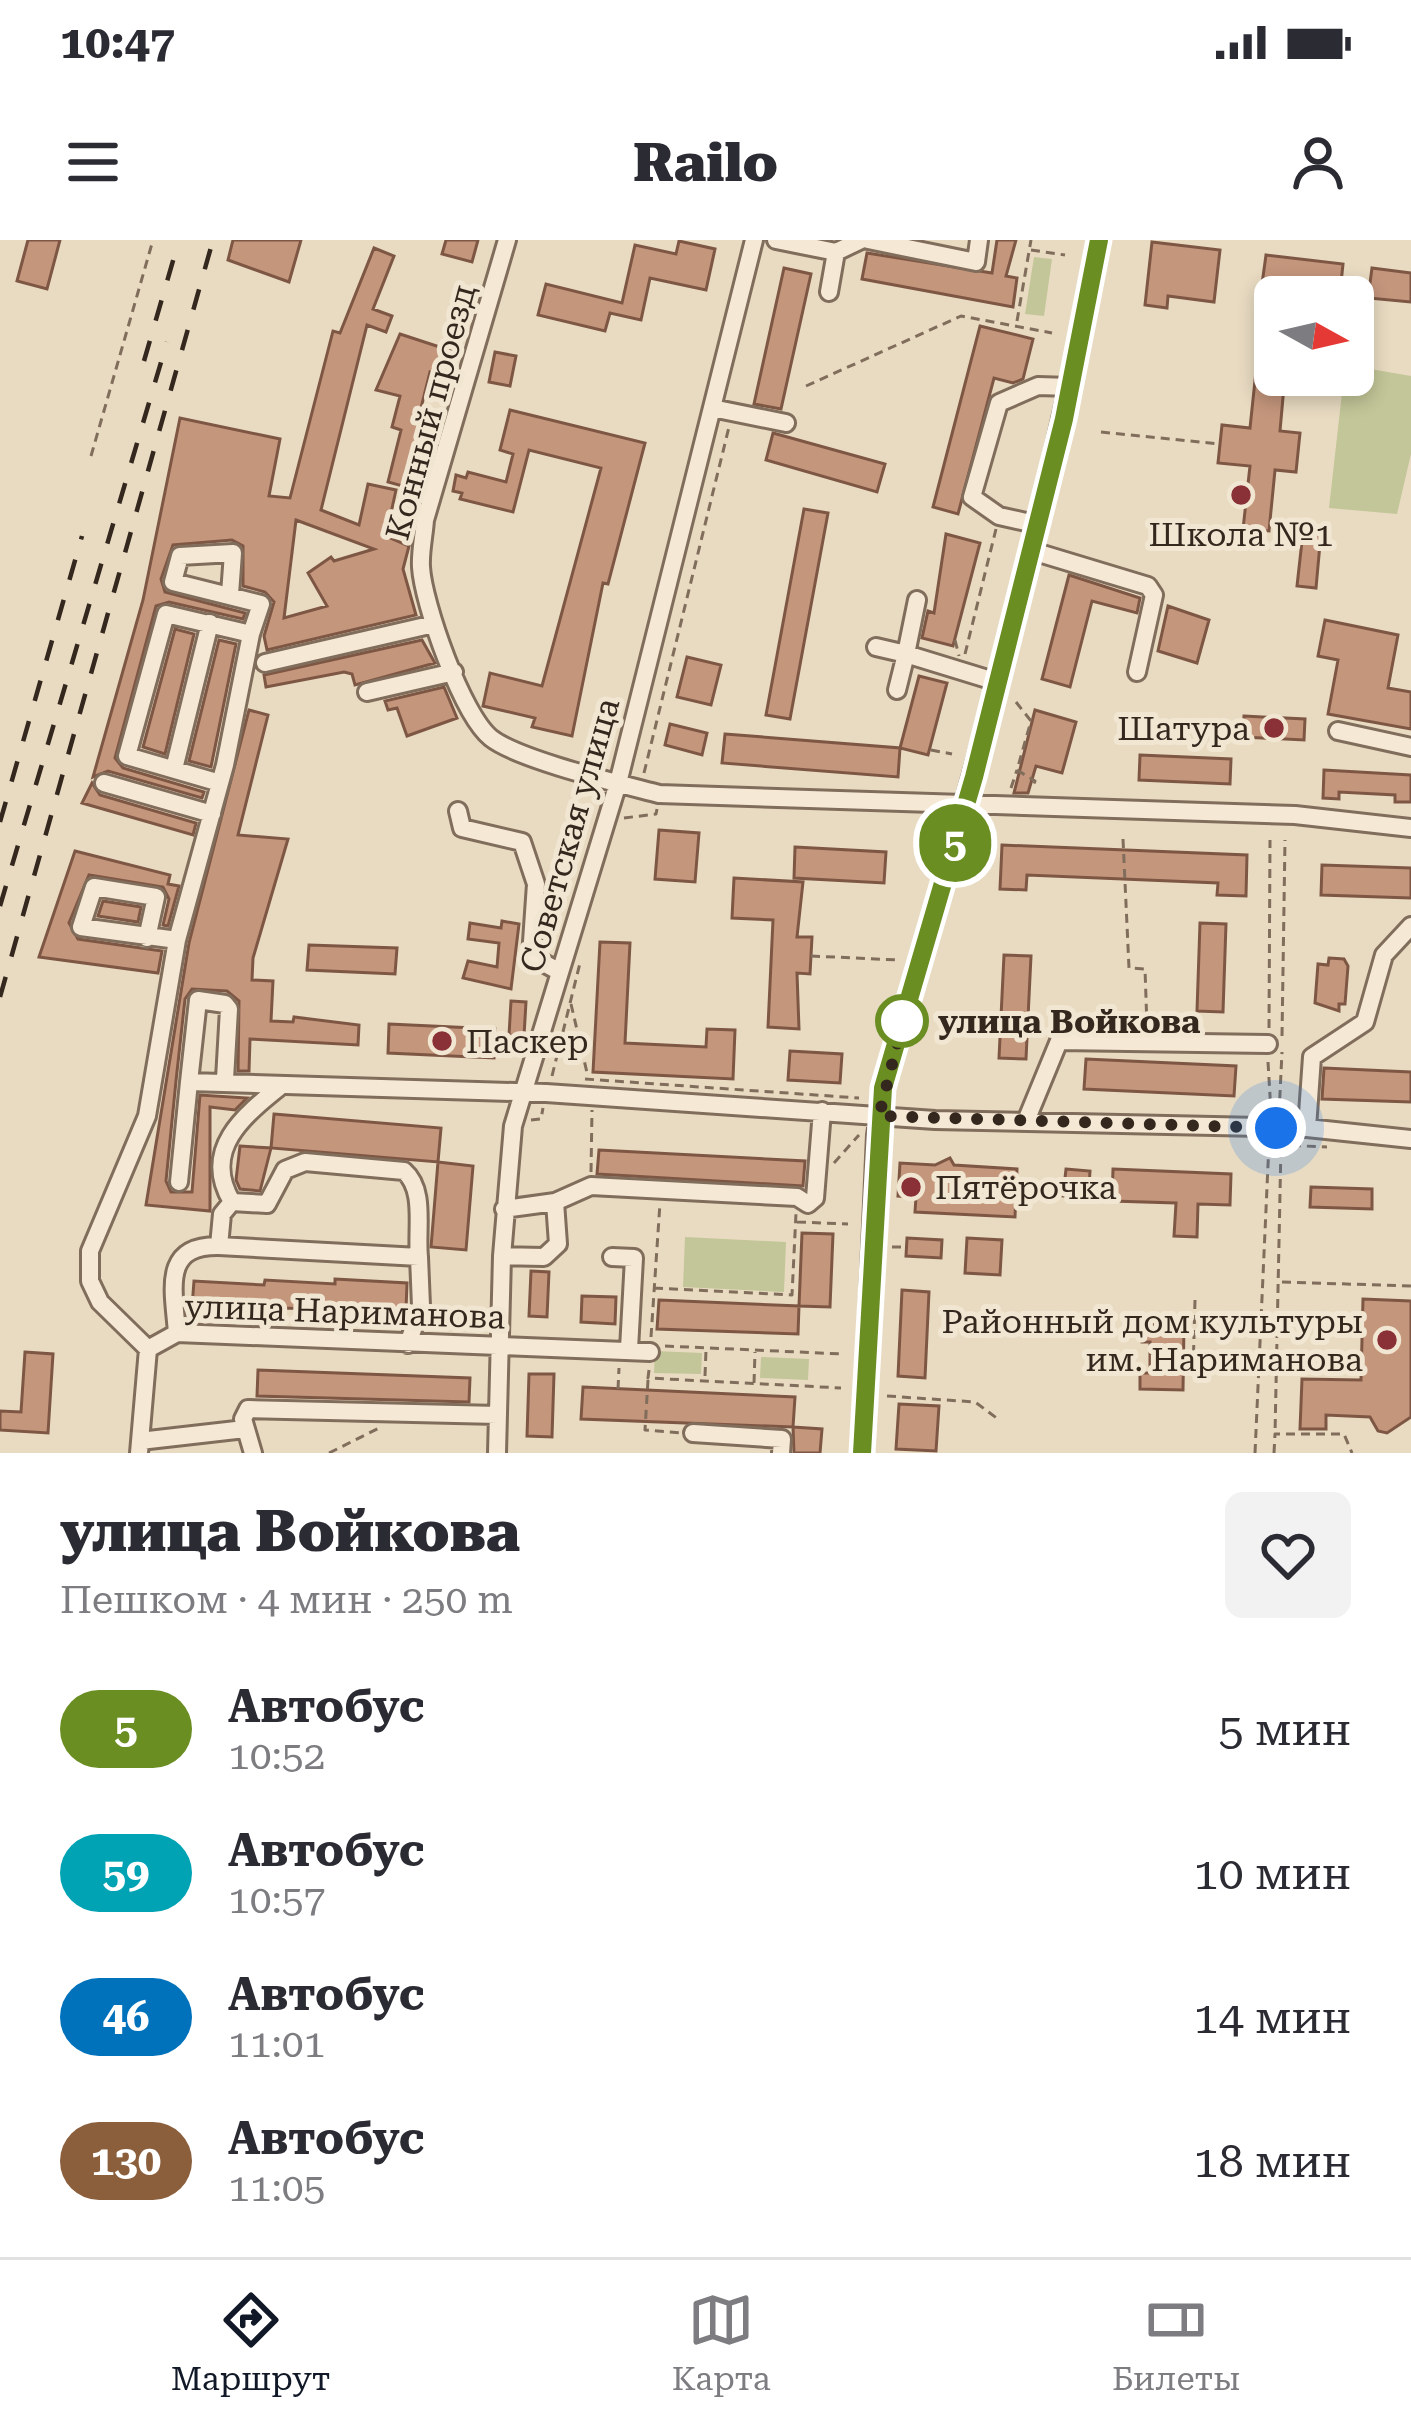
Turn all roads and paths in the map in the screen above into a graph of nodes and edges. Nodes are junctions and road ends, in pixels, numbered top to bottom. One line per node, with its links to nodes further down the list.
1 (153, 240): 22 (path)
2 (507, 240): 31 (street, Конный проезд)
3 (754, 240): 17 (street, Советская улица)
4 (776, 240): 10 (street)
5 (864, 240): 6 (street); 10 (street)
6 (979, 240)
7 (1031, 240): 9 (path)
8 (1099, 240): 16 (street)
9 (1029, 249): 11 (path); 13 (path)
10 (836, 252): 12 (street)
11 (1065, 255)
12 (829, 292)
13 (1017, 322): 14 (path); 15 (path)
14 (1052, 333)
15 (806, 386)
16 (1070, 387): 23 (street); 24 (street)
17 (712, 408): 18 (street); 51 (street, Советская улица)
18 (733, 414): 19 (street); 52 (path)
19 (786, 423)
20 (1101, 432): 21 (path)
21 (1220, 444)
22 (91, 456)
23 (999, 516): 24 (street); 28 (path)
24 (1035, 524): 25 (street)
25 (1029, 550): 38 (street); 39 (street)
26 (230, 594): 32 (street)
27 (917, 600): 34 (street)
28 (974, 619): 29 (path); 36 (path)
29 (984, 622)
30 (210, 623): 32 (street); 47 (street); 47 (street)
31 (434, 624): 35 (street); 37 (street, Конный проезд)
32 (251, 634): 50 (street)
33 (876, 647): 34 (street)
34 (905, 654): 39 (street); 40 (street)
35 (265, 663)
36 (962, 667)
37 (454, 672): 41 (street); 51 (street, Конный проезд)
38 (1137, 672)
39 (994, 681): 55 (street)
40 (897, 690)
41 (367, 692)
42 (1016, 702): 48 (path)
43 (1338, 731): 44 (street)
44 (1411, 746)
45 (932, 750): 46 (path)
46 (952, 754)
47 (174, 769): 50 (street)
48 (1017, 770): 53 (path); 54 (path)
49 (104, 783): 57 (street)
50 (220, 783): 57 (street)
51 (618, 783): 52 (street, Конный проезд); 71 (street, Советская улица)
52 (659, 794): 55 (street, Конный проезд); 59 (path)
53 (1007, 802)
54 (1028, 802)
55 (965, 807): 58 (street, Конный проезд); 82 (street)
56 (458, 811): 71 (street)
57 (212, 814): 67 (street)
58 (1411, 828)
59 (615, 829)
60 (1123, 839): 72 (path)
61 (1270, 840): 64 (path)
62 (1286, 840): 63 (path)
63 (1284, 897): 64 (path); 80 (path)
64 (1270, 900): 73 (path)
65 (1411, 926): 85 (street)
66 (147, 938): 66 (street); 67 (street)
67 (177, 940): 113 (street)
68 (811, 956): 70 (path)
69 (581, 960): 77 (path)
70 (899, 960)
71 (560, 972): 78 (street, Советская улица)
72 (1148, 1041): 73 (street); 83 (street)
73 (1268, 1044): 79 (path)
74 (225, 1079): 75 (street); 75 (street); 76 (street)
75 (189, 1082): 89 (street)
76 (282, 1085): 78 (street); 93 (street)
77 (546, 1093): 78 (street); 81 (street); 84 (path)
78 (522, 1094): 97 (street, Советская улица)
79 (1267, 1099): 80 (path); 87 (path)
80 (1282, 1099): 87 (path)
81 (822, 1111): 82 (street); 90 (street)
82 (879, 1116): 83 (street); 138 (street)
83 (1026, 1121): 87 (street)
84 (524, 1126)
85 (1307, 1128): 87 (street); 88 (street)
86 (855, 1135): 90 (path)
87 (1275, 1139): 95 (path); 96 (path)
88 (1411, 1139)
89 (179, 1182)
90 (816, 1187): 92 (street)
91 (662, 1190): 92 (street); 94 (street); 108 (path)
92 (796, 1197): 98 (path)
93 (232, 1202): 100 (street); 104 (street)
94 (555, 1202): 97 (street); 103 (street)
95 (1267, 1204): 96 (path); 119 (path)
96 (1280, 1204): 106 (path)
97 (504, 1209): 103 (street, Советская улица)
98 (795, 1222): 99 (path); 108 (path)
99 (848, 1224)
100 (219, 1246): 104 (street); 110 (street)
101 (892, 1246): 102 (path)
102 (906, 1247)
103 (502, 1256): 112 (street, Советская улица)
104 (418, 1257): 111 (street)
105 (612, 1257): 114 (street)
106 (1280, 1282): 107 (path); 120 (path)
107 (1411, 1286)
108 (654, 1288): 115 (path)
109 (1195, 1300): 119 (path)
110 (177, 1333): 111 (street, улица Нариманова); 113 (street, улица Нариманова)
111 (408, 1344): 112 (street, улица Нариманова)
112 (501, 1346): 114 (street, улица Нариманова); 128 (street, Советская улица)
113 (148, 1348): 133 (street, улица Нариманова)
114 (624, 1348): 117 (street, улица Нариманова); 125 (path)
115 (706, 1348): 116 (path); 122 (path)
116 (755, 1350): 118 (path); 123 (path)
117 (650, 1352): 121 (path)
118 (843, 1354)
119 (1258, 1373): 120 (path); 139 (path)
120 (1277, 1373): 132 (path)
121 (648, 1378): 122 (path); 131 (path)
122 (704, 1380): 123 (path)
123 (754, 1383): 124 (path)
124 (841, 1388)
125 (618, 1389)
126 (887, 1396): 129 (path)
127 (410, 1413): 128 (street); 130 (street); 135 (path)
128 (498, 1415): 136 (street, Советская улица)
129 (998, 1419)
130 (245, 1429): 133 (street); 134 (street)
131 (693, 1433): 137 (street)
132 (1275, 1434): 140 (path); 141 (path)
133 (140, 1447)
134 (253, 1453)
135 (329, 1453)
136 (497, 1453)
137 (782, 1453)
138 (862, 1453)
139 (1255, 1453)
140 (1274, 1453)
141 (1352, 1453)

